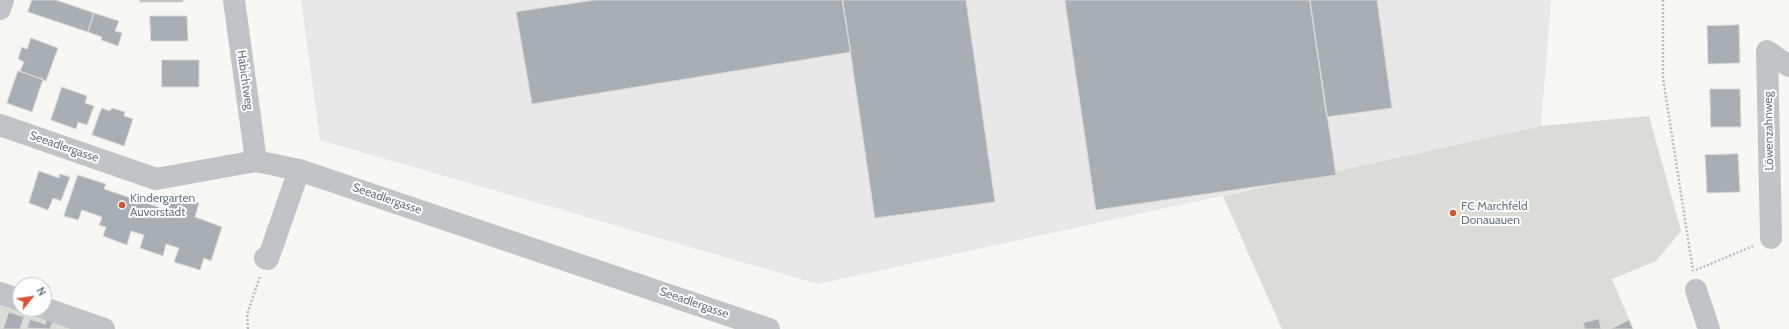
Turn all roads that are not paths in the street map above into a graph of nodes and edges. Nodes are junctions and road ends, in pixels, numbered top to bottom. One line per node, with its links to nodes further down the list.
1 (3, 0): 3 (street)
2 (234, 0): 6 (street, Habichtweg)
3 (0, 9)
4 (1789, 66): 8 (street, Löwenzahnweg)
5 (0, 125): 6 (street, Seeadlergasse)
6 (256, 161): 7 (street, Seeadlergasse)
7 (299, 170): 9 (street); 15 (street, Seeadlergasse)
8 (1771, 238)
9 (265, 258)
10 (1695, 280): 16 (street)
11 (0, 293): 12 (street)
12 (12, 297)
13 (52, 311): 14 (street)
14 (104, 329)
15 (769, 329)
16 (1709, 329)

